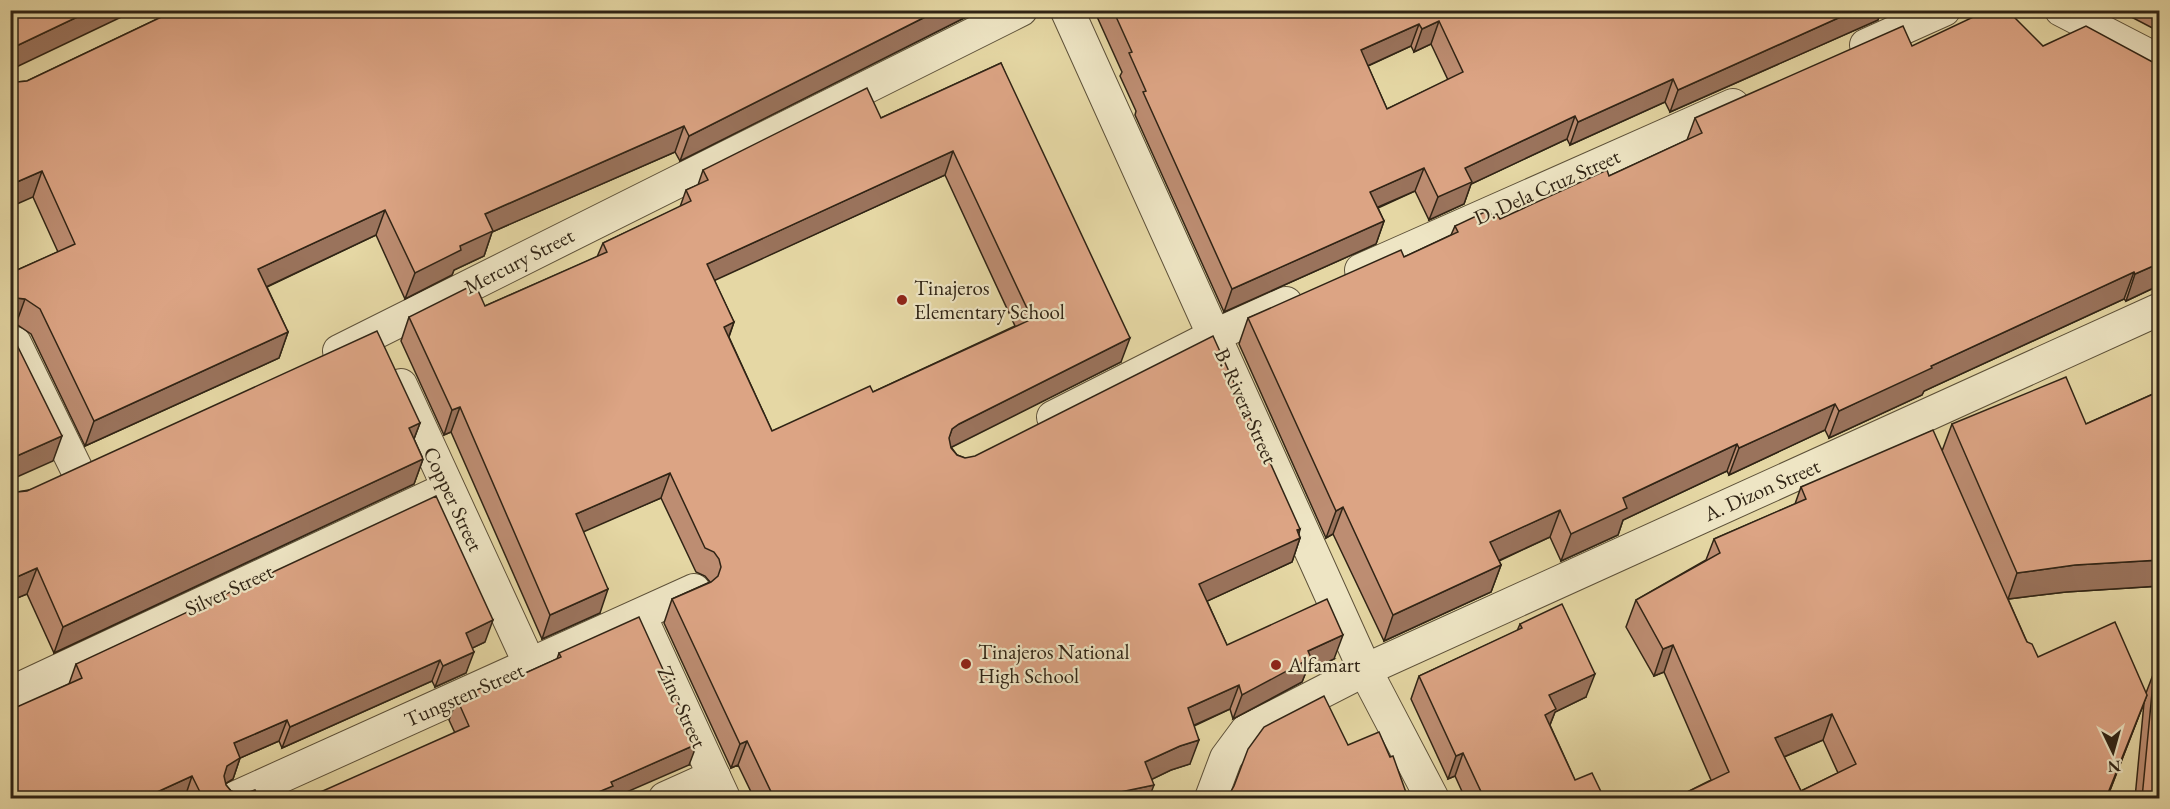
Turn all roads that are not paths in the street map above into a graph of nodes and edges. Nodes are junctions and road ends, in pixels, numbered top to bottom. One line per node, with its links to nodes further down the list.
1 (1021, 10): 11 (street, Mercury Street)
2 (1067, 10): 9 (street, B. Rivera Street)
3 (1944, 10): 5 (street)
4 (2061, 10): 6 (street)
5 (1835, 59)
6 (2160, 62)
7 (1759, 93): 9 (street, D. Dela Cruz Street)
8 (2160, 309): 19 (street, A. Dizon Street)
9 (1214, 336): 13 (street, D. Dela Cruz Street); 19 (street, B. Rivera Street)
10 (10, 341): 14 (street)
11 (385, 350): 12 (street, Mercury Street); 15 (street, Copper Street)
12 (313, 363)
13 (1024, 431)
14 (49, 483)
15 (448, 488): 18 (street, Copper Street); 20 (street, Silver Street)
16 (694, 590): 17 (street, Tungsten Street)
17 (640, 615): 18 (street, Tungsten Street); 21 (street, Zinc Street)
18 (530, 665): 22 (street, Tungsten Street)
19 (1365, 670): 24 (street, A. Dizon Street); 25 (street, B. Rivera Street)
20 (10, 693)
21 (719, 787): 23 (street)
22 (234, 798)
23 (665, 798)
24 (1211, 798)
25 (1432, 798)

